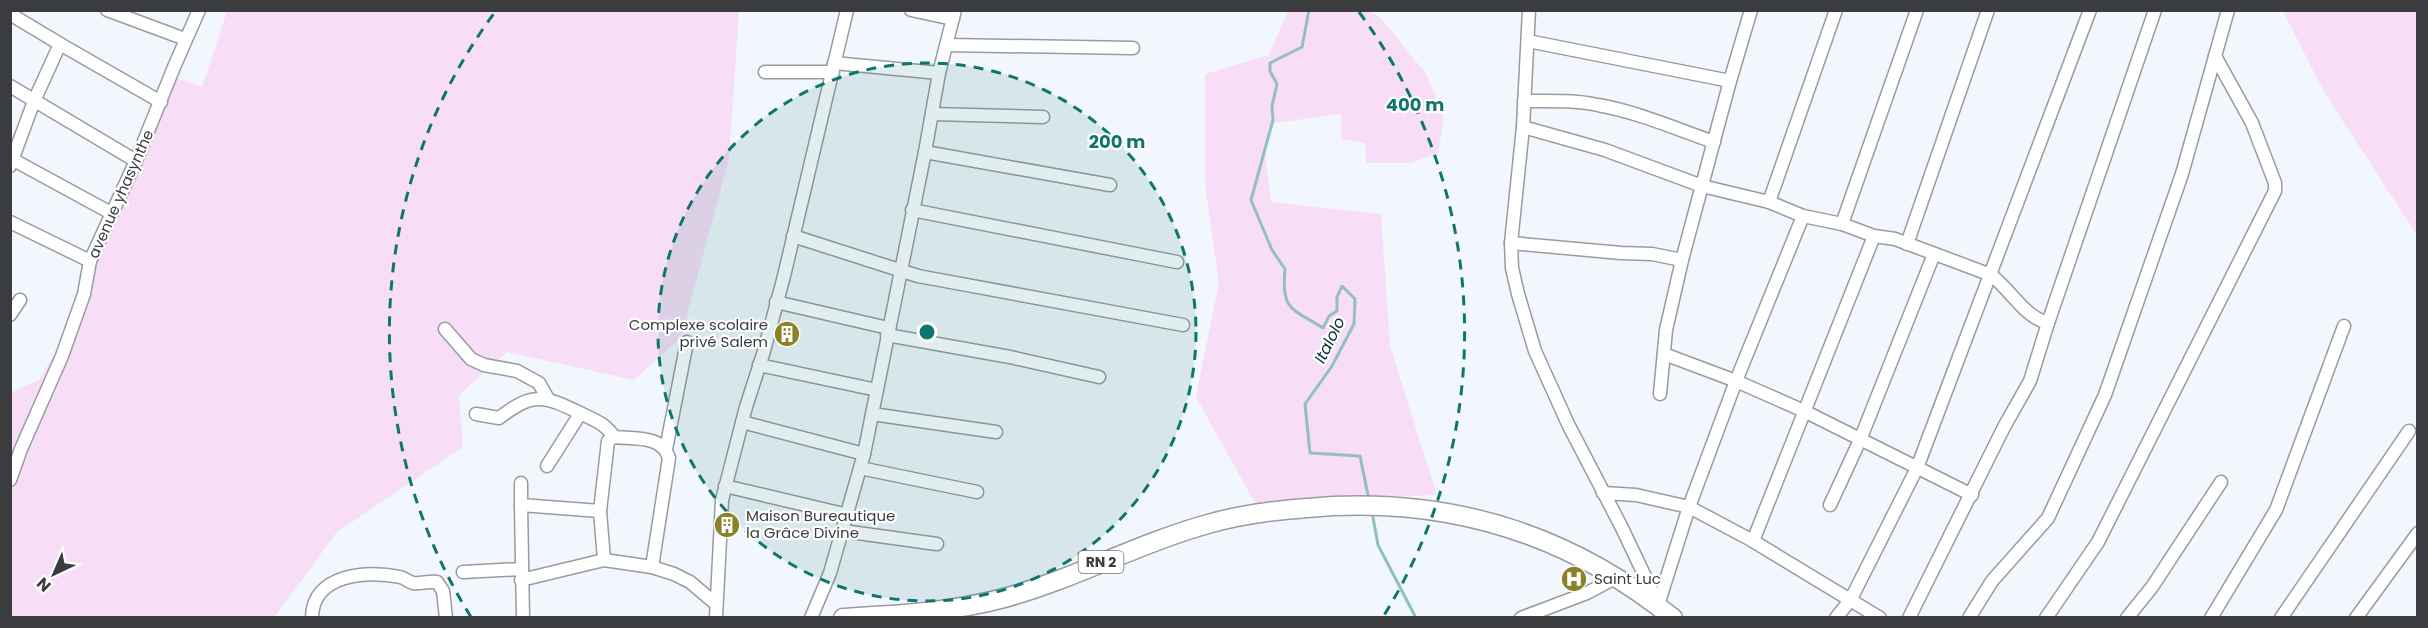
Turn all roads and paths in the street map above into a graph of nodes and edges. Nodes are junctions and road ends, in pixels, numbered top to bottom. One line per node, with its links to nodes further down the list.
1 (107, 10): 15 (street)
2 (199, 10): 15 (street, avenue yhasynthe)
3 (847, 10): 21 (street)
4 (911, 10): 14 (street)
5 (1529, 10): 16 (street)
6 (1751, 10): 24 (street)
7 (1836, 10): 38 (street)
8 (1917, 10): 43 (street)
9 (1988, 10): 47 (street)
10 (2090, 10): 53 (street)
11 (2155, 10): 57 (street)
12 (2228, 10): 20 (street)
13 (10, 14): 17 (street)
14 (954, 15): 18 (street)
15 (185, 39): 28 (street, avenue yhasynthe)
16 (1528, 41): 24 (street); 27 (street)
17 (60, 44): 26 (street); 28 (street)
18 (947, 45): 19 (street); 23 (street)
19 (1133, 48)
20 (2215, 56): 119 (street); 120 (street)
21 (833, 68): 22 (street); 23 (street); 44 (street)
22 (765, 72)
23 (939, 73): 29 (street)
24 (1730, 81): 32 (street)
25 (10, 86): 26 (street)
26 (34, 101): 34 (street); 35 (street)
27 (1524, 101): 31 (street); 32 (street)
28 (161, 102): 35 (street, avenue yhasynthe)
29 (932, 114): 30 (street); 33 (street)
30 (1043, 117)
31 (1523, 127): 37 (street); 46 (street)
32 (1714, 142): 37 (street)
33 (925, 152): 36 (street); 39 (street)
34 (11, 161): 40 (street)
35 (136, 161): 40 (street, avenue yhasynthe)
36 (1110, 185)
37 (1702, 186): 38 (street); 49 (street)
38 (1769, 202): 41 (street)
39 (912, 210): 51 (street); 52 (street)
40 (111, 213): 50 (street, avenue yhasynthe)
41 (1803, 216): 43 (street); 66 (street)
42 (10, 222): 50 (street)
43 (1842, 224): 45 (street)
44 (793, 236): 52 (street); 55 (street)
45 (1874, 236): 47 (street); 70 (street)
46 (1511, 243): 49 (street); 89 (street)
47 (1907, 244): 48 (street)
48 (1934, 254): 53 (street); 78 (street)
49 (1682, 260): 63 (street)
50 (90, 261): 84 (street, avenue yhasynthe)
51 (1177, 262)
52 (900, 271): 58 (street); 61 (street)
53 (1990, 275): 57 (street); 83 (street)
54 (20, 300): 56 (street)
55 (776, 302): 61 (street); 64 (street)
56 (10, 315)
57 (2048, 323): 90 (street)
58 (1183, 325)
59 (2344, 326): 122 (street)
60 (445, 329): 69 (street)
61 (887, 332): 65 (street); 67 (street)
62 (687, 342): 79 (street)
63 (1664, 354): 66 (street); 68 (street)
64 (759, 365): 67 (street); 74 (street)
65 (1099, 377)
66 (1736, 381): 70 (street); 93 (street)
67 (877, 390): 73 (street)
68 (1660, 394)
69 (548, 399): 71 (street); 72 (street)
70 (1804, 411): 78 (street); 98 (street)
71 (476, 414)
72 (580, 414): 77 (street); 81 (street)
73 (872, 414): 76 (street); 80 (street)
74 (742, 422): 80 (street); 87 (street)
75 (2409, 431): 123 (street)
76 (996, 432)
77 (614, 437): 79 (street); 94 (street)
78 (1860, 440): 83 (street); 92 (street)
79 (666, 449): 101 (street)
80 (864, 454): 82 (street)
81 (547, 466)
82 (860, 468): 88 (street); 95 (street)
83 (1917, 468): 90 (street); 105 (street)
84 (10, 480)
85 (2221, 482): 121 (street)
86 (521, 483): 91 (street)
87 (725, 486): 95 (street); 106 (street)
88 (977, 492)
89 (1603, 493): 93 (street); 107 (street)
90 (1972, 495): 118 (street)
91 (521, 505): 94 (street); 103 (street)
92 (1830, 505)
93 (1689, 507): 98 (street); 107 (street)
94 (600, 511): 100 (street)
95 (848, 515): 96 (street)
96 (843, 531): 99 (street); 112 (street)
97 (2418, 533): 124 (street)
98 (1753, 541): 105 (street)
99 (937, 544)
100 (604, 560): 101 (street); 103 (street)
101 (652, 567): 106 (street)
102 (463, 572): 103 (street)
103 (521, 575): 110 (street)
104 (1617, 577): 107 (highway, RN 2); 113 (highway, RN 2); 114 (street)
105 (1851, 599): 116 (street); 117 (street)
106 (716, 604): 111 (street)
107 (1658, 605): 115 (highway, RN 2)
108 (312, 618): 109 (street)
109 (446, 618)
110 (523, 618)
111 (716, 618)
112 (811, 618)
113 (843, 618)
114 (1521, 618)
115 (1673, 618)
116 (1836, 618)
117 (1880, 618)
118 (1909, 618)
119 (1969, 618)
120 (2046, 618)
121 (2127, 618)
122 (2211, 618)
123 (2281, 618)
124 (2356, 618)

